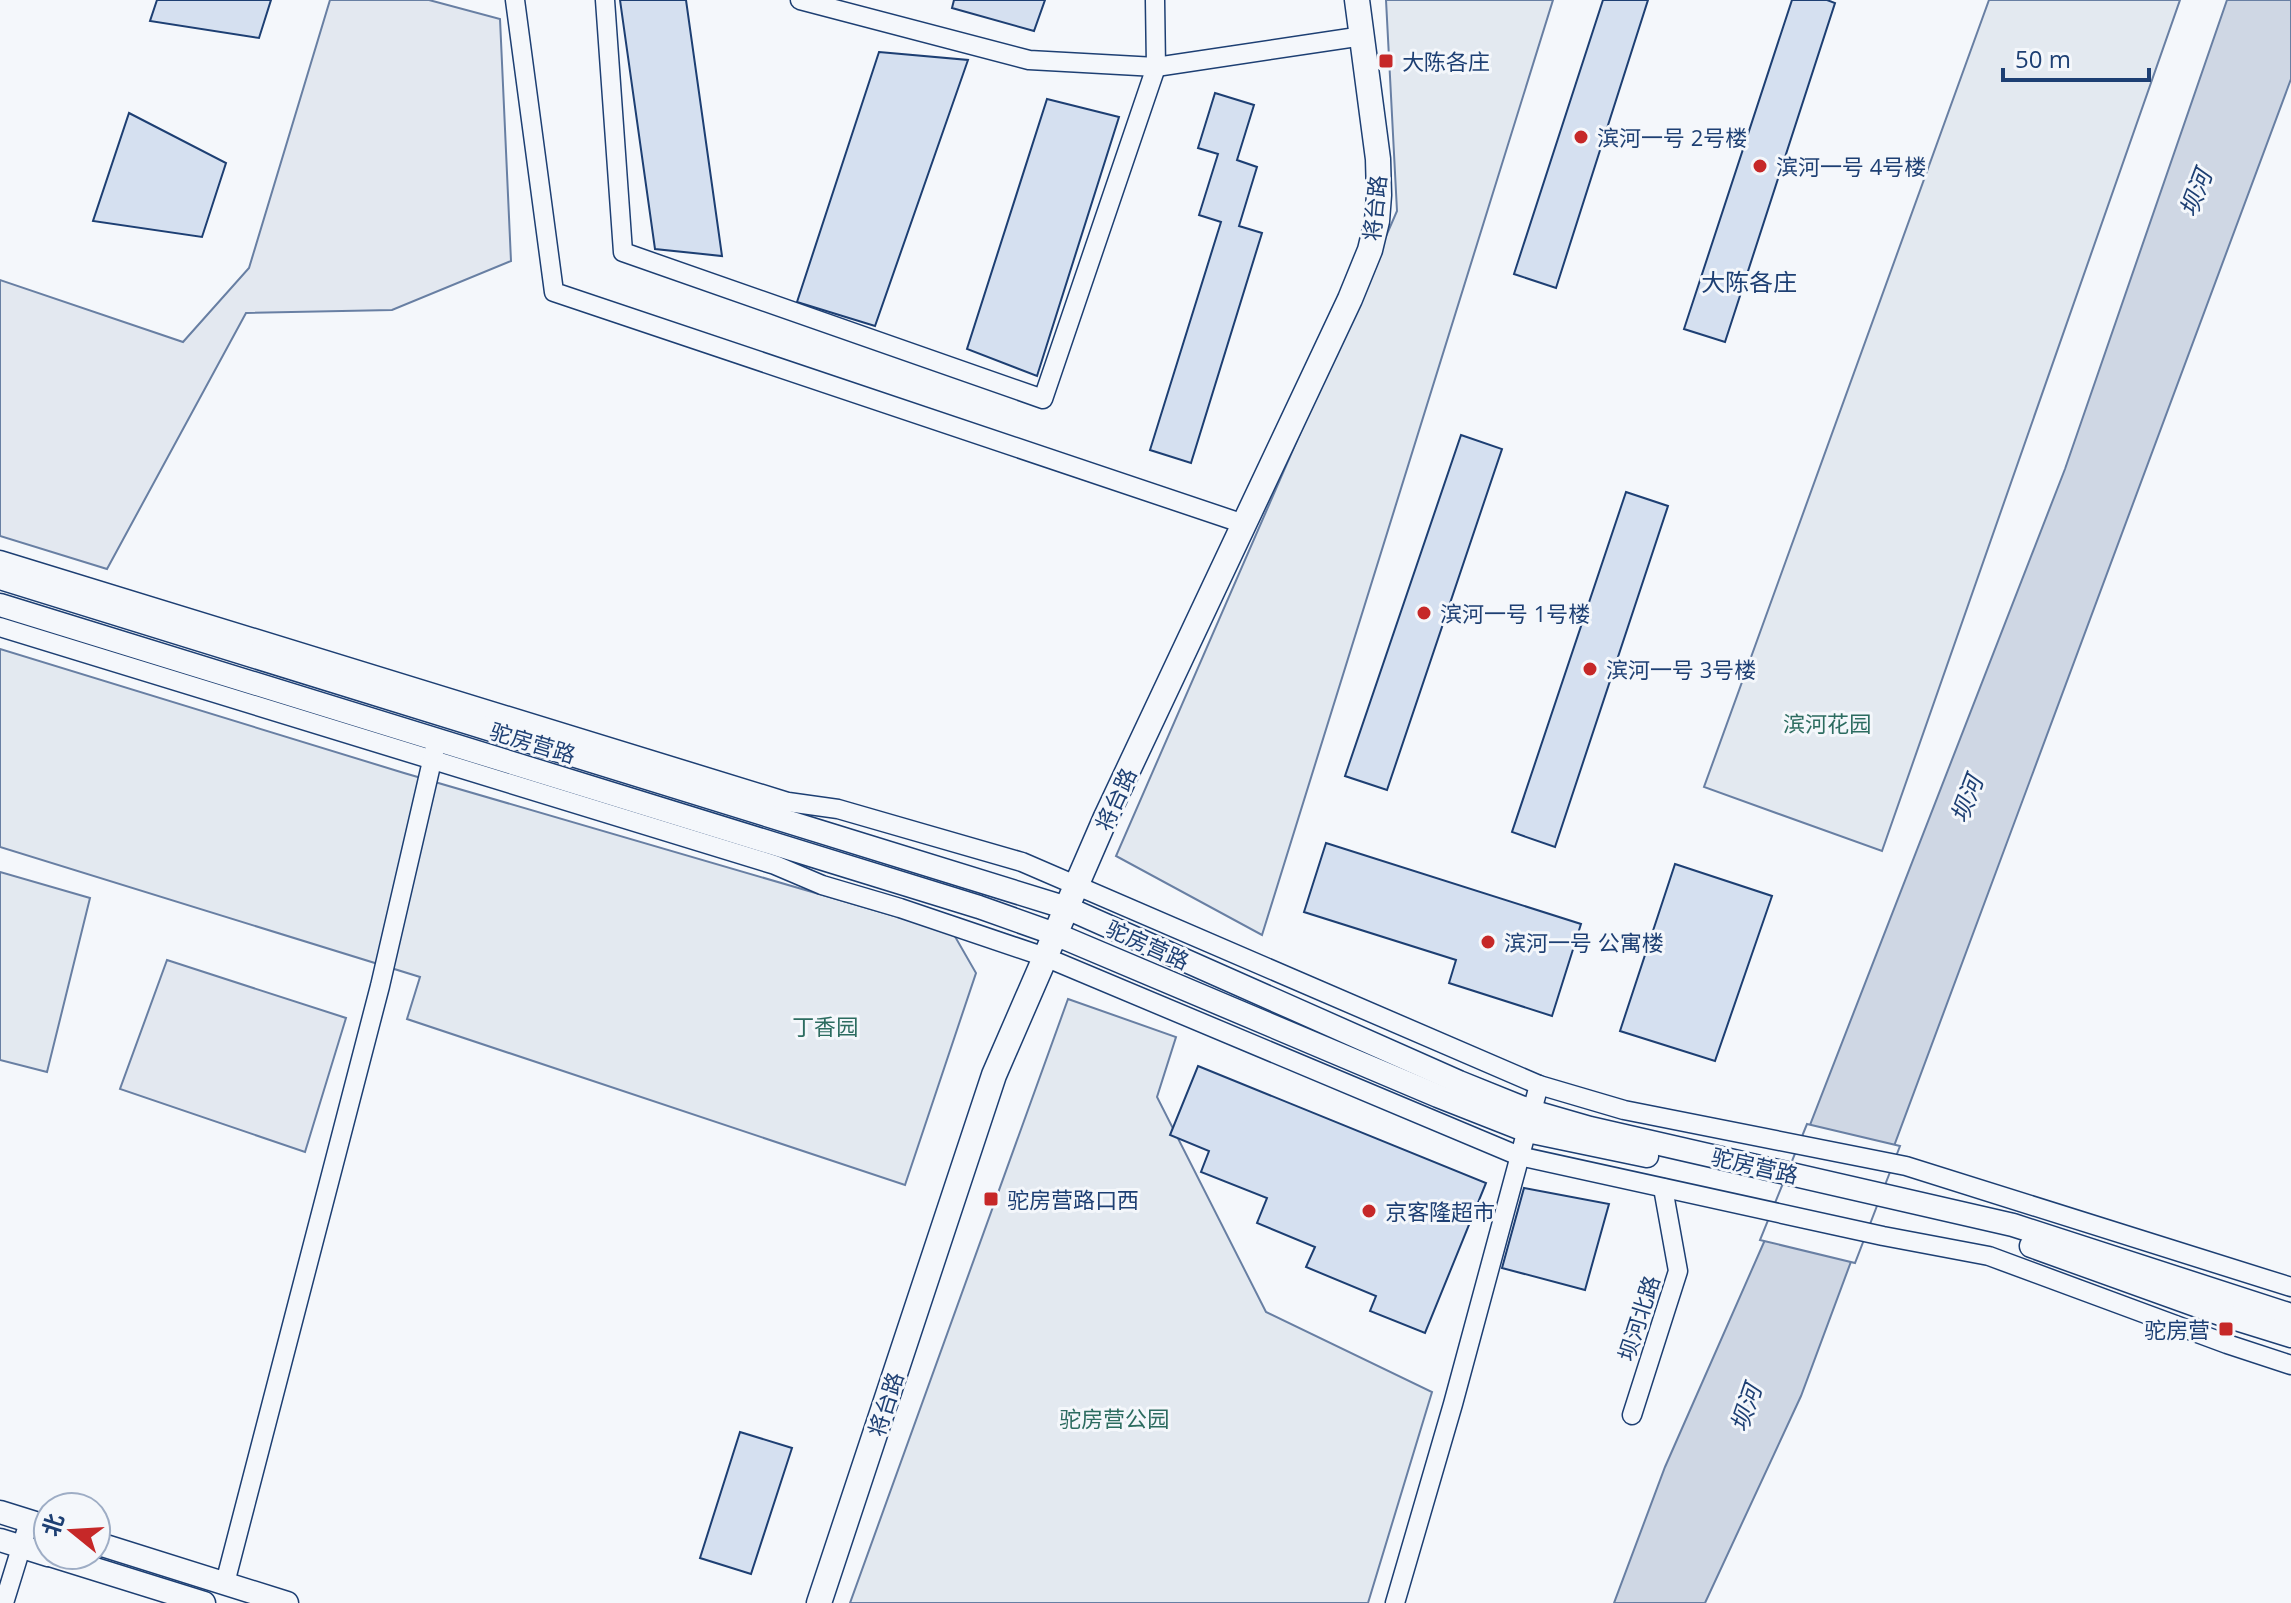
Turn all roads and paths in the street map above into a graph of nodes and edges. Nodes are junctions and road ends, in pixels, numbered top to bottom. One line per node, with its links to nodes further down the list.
1 (515, 0): 8 (street)
2 (605, 0): 7 (street)
3 (800, 0): 7 (street)
4 (1155, 0): 7 (street)
5 (1357, 0): 6 (main road, 将台路)
6 (1363, 36): 7 (street); 8 (main road, 将台路)
7 (1156, 67)
8 (1244, 524): 14 (main road, 将台路)
9 (0, 560): 14 (street)
10 (0, 578): 15 (street, 驼房营路)
11 (0, 605): 13 (street, 驼房营路)
12 (0, 627): 13 (street)
13 (434, 750): 16 (street, 驼房营路); 17 (street); 35 (street)
14 (1077, 885): 15 (main road, 将台路); 18 (street)
15 (1067, 908): 16 (main road, 将台路); 19 (street, 驼房营路)
16 (1055, 934): 17 (main road, 将台路); 19 (street, 驼房营路)
17 (1045, 957): 20 (street); 39 (main road, 将台路)
18 (1539, 1085): 19 (street); 23 (street)
19 (1529, 1121): 20 (street); 22 (street, 驼房营路)
20 (1519, 1156): 21 (street); 40 (street)
21 (1663, 1188): 26 (street); 27 (street, 坝河北路)
22 (1893, 1203): 24 (street, 驼房营路); 25 (street, 驼房营路)
23 (2291, 1287)
24 (2291, 1315)
25 (2291, 1336)
26 (2291, 1365)
27 (1632, 1415)
28 (0, 1512): 29 (street)
29 (32, 1522)
30 (32, 1529): 31 (street)
31 (11, 1543): 33 (street); 36 (street)
32 (112, 1548): 35 (street)
33 (32, 1550)
34 (101, 1571): 37 (street)
35 (225, 1583): 38 (street)
36 (4, 1603)
37 (204, 1603)
38 (287, 1603)
39 (819, 1603)
40 (1395, 1603)

